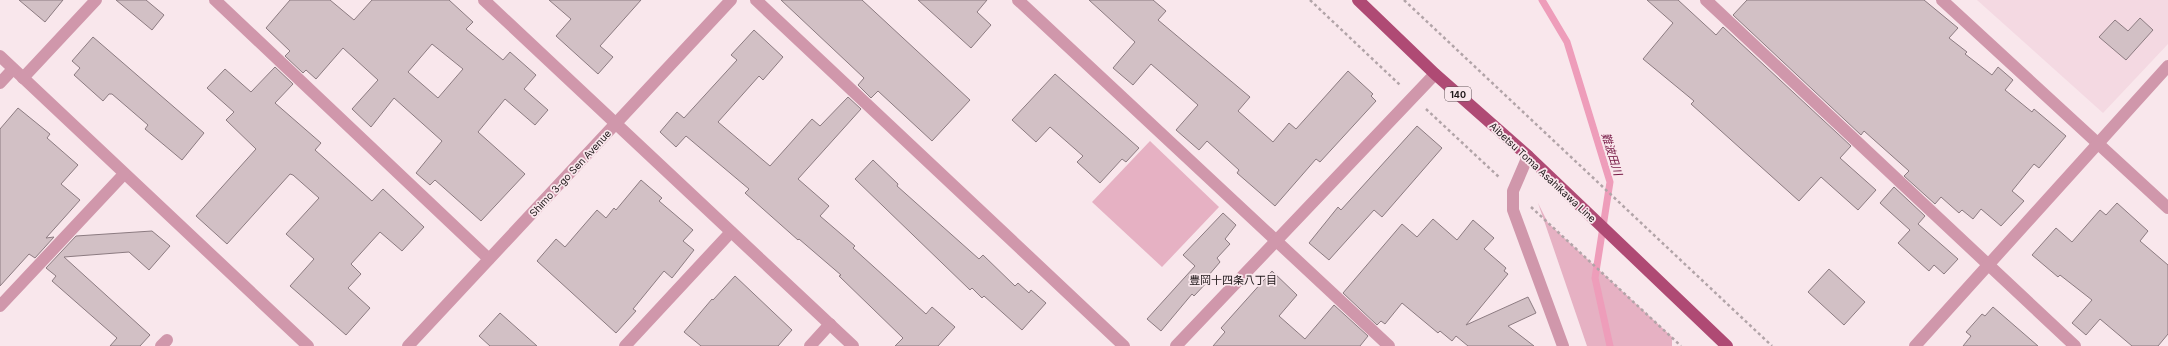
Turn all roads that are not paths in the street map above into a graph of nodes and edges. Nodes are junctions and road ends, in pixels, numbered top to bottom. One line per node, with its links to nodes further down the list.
1 (96, 0): 14 (street)
2 (215, 0): 23 (street)
3 (484, 0): 16 (street)
4 (731, 0): 16 (street, Shimo 3-go Sen Avenue)
5 (756, 0): 32 (street)
6 (1018, 0): 22 (street)
7 (1358, 0): 13 (main road, Aibetsu Toma Asahikawa Line / 140)
8 (1706, 0): 24 (street)
9 (1942, 0): 17 (street)
10 (0, 56): 12 (street)
11 (2168, 66): 17 (street)
12 (13, 69): 14 (street); 15 (street)
13 (1435, 74): 18 (main road, Aibetsu Toma Asahikawa Line / 140); 22 (street)
14 (23, 78): 19 (street)
15 (0, 83)
16 (616, 124): 21 (street); 23 (street, Shimo 3-go Sen Avenue)
17 (2098, 144): 20 (street); 24 (street)
18 (1528, 156): 35 (street); 36 (main road, Aibetsu Toma Asahikawa Line / 140)
19 (124, 174): 25 (street); 27 (street)
20 (2168, 208)
21 (732, 232): 26 (street); 29 (street)
22 (1277, 241): 33 (street); 34 (street)
23 (490, 259): 28 (street, Shimo 3-go Sen Avenue)
24 (1989, 266): 37 (street); 38 (street)
25 (0, 306)
26 (830, 324): 30 (street); 31 (street)
27 (308, 346)
28 (408, 346)
29 (625, 346)
30 (810, 346)
31 (854, 346)
32 (1124, 346)
33 (1176, 346)
34 (1389, 346)
35 (1563, 346)
36 (1727, 346)
37 (1915, 346)
38 (2075, 346)

